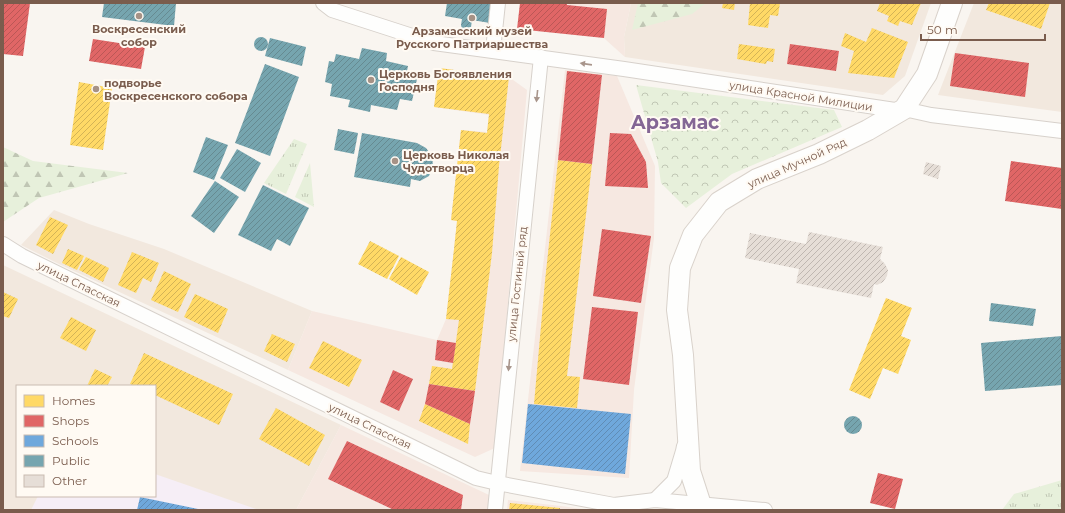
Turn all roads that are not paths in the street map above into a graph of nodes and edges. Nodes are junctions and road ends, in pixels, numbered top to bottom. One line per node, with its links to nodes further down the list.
1 (323, 3): 4 (street, улица Красной Милиции)
2 (498, 3): 4 (street)
3 (952, 3): 6 (main road)
4 (493, 50): 5 (street, улица Красной Милиции)
5 (541, 57): 6 (street, улица Красной Милиции, one-way to 5); 10 (street, улица Гостиный ряд, one-way to 10)
6 (904, 109): 7 (street, улица Красной Милиции); 9 (main road, улица Мучной Ряд)
7 (1062, 131)
8 (3, 244): 10 (street, улица Спасская)
9 (686, 415): 11 (street, улица Мучной Ряд); 12 (main road, улица Мучной Ряд)
10 (497, 483): 11 (street, улица Спасская); 13 (street, улица Гостиный ряд)
11 (655, 500): 12 (street, улица Спасская)
12 (703, 507): 14 (street, улица Спасская)
13 (495, 510)
14 (765, 510)

